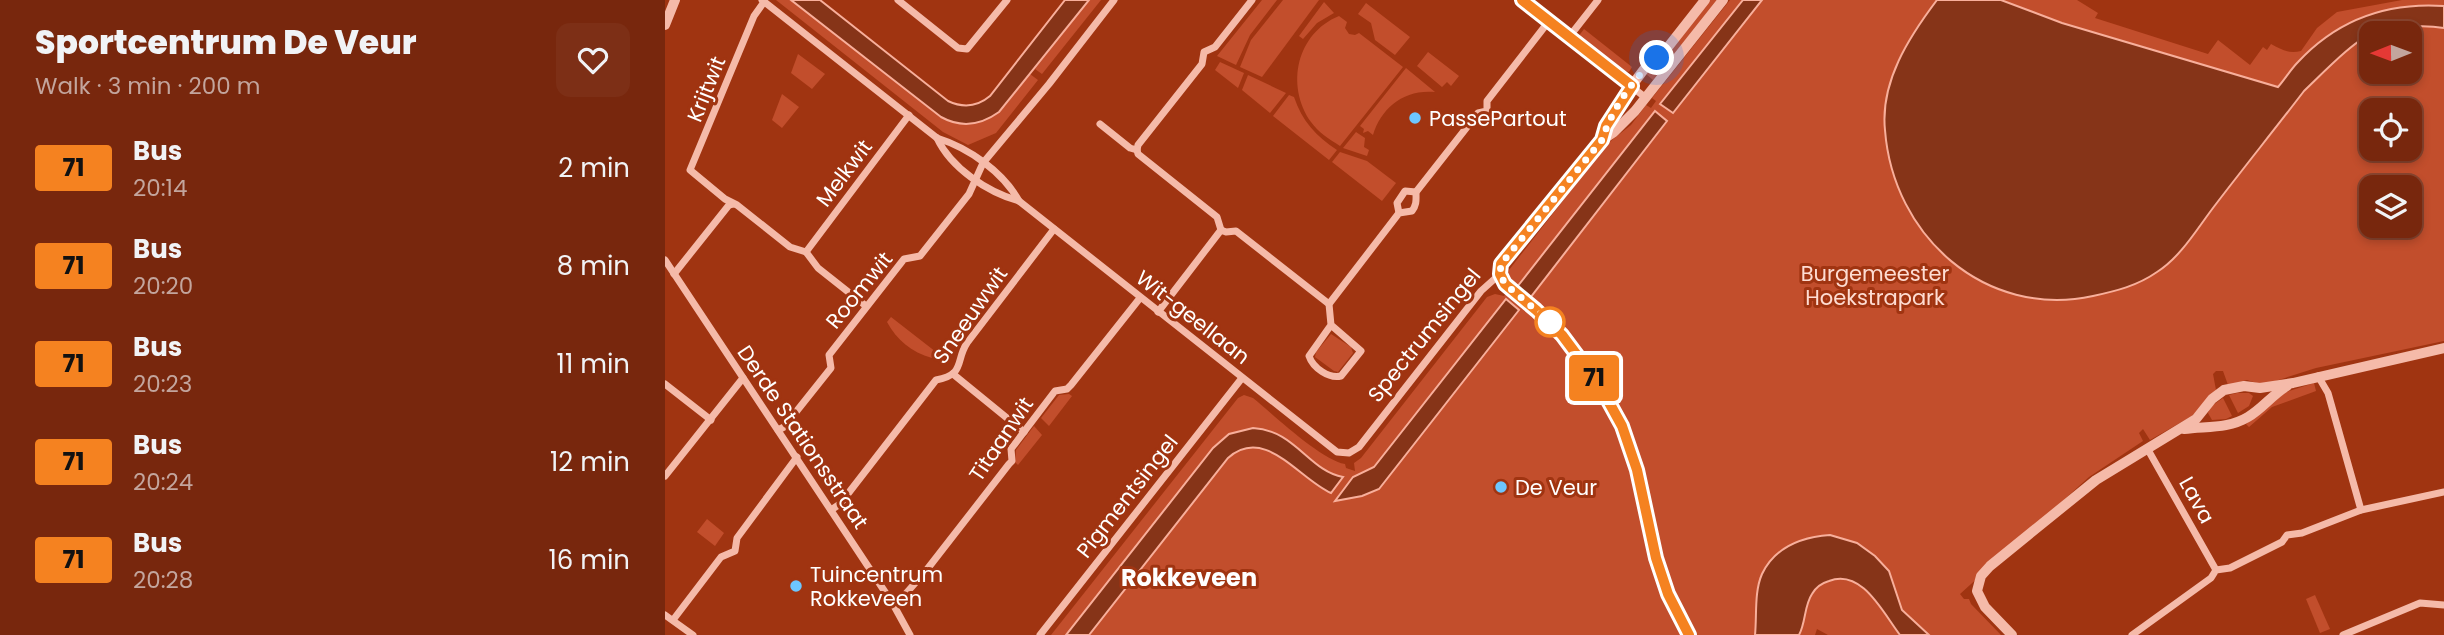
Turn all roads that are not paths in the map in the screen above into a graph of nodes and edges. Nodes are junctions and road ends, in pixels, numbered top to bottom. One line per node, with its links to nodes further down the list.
1 (675, 0): 12 (street)
2 (898, 0): 3 (street)
3 (1007, 0)
4 (1114, 0): 21 (street)
5 (1252, 0): 20 (street)
6 (1522, 0): 11 (street)
7 (1598, 0): 13 (street)
8 (1705, 0): 14 (street, Spectrumsingel)
9 (1723, 0): 15 (street, Spectrumsingel)
10 (763, 1): 16 (street, Wit-geellaan); 25 (street, Krijtwit)
11 (1549, 22): 13 (street); 23 (street)
12 (665, 25)
13 (1569, 37): 14 (street)
14 (1632, 86): 15 (street); 19 (street, Spectrumsingel)
15 (1646, 98): 19 (street, Spectrumsingel)
16 (909, 115): 18 (street, Wit-geellaan); 29 (street, Melkwit)
17 (1100, 124): 20 (street)
18 (937, 138): 21 (street, Wit-geellaan); 22 (street, Wit-geellaan)
19 (1602, 140): 32 (street, Spectrumsingel)
20 (1137, 150): 28 (street)
21 (983, 163): 22 (street, Roomwit); 24 (street, Wit-geellaan)
22 (977, 180): 24 (street, Wit-geellaan); 35 (street, Roomwit)
23 (1416, 192): 26 (street); 26 (street)
24 (1019, 201): 27 (street, Wit-geellaan)
25 (733, 204): 29 (street); 31 (street)
26 (1399, 213): 34 (street)
27 (1053, 229): 33 (street, Wit-geellaan); 39 (street, Sneeuwwit)
28 (1221, 230): 34 (street); 36 (street)
29 (806, 253): 35 (street)
30 (666, 264): 31 (street, Derde Stationsstraat)
31 (674, 274): 41 (street, Derde Stationsstraat)
32 (1502, 279): 50 (street, Spectrumsingel); 64 (street)
33 (1140, 298): 36 (street, Wit-geellaan); 48 (street, Titaanwit)
34 (1329, 304): 37 (street)
35 (866, 306): 46 (street, Roomwit)
36 (1158, 312): 42 (street, Wit-geellaan)
37 (1331, 325): 37 (street)
38 (2444, 348): 40 (street)
39 (953, 374): 48 (street); 54 (street, Sneeuwwit)
40 (2318, 376): 43 (street); 55 (street)
41 (743, 378): 45 (street); 46 (street, Derde Stationsstraat)
42 (1242, 378): 50 (street, Wit-geellaan); 63 (street, Pigmentsingel)
43 (2293, 383): 47 (street); 47 (street)
44 (665, 384): 45 (street)
45 (711, 420): 52 (street)
46 (778, 430): 51 (street, Derde Stationsstraat)
47 (2177, 430): 49 (street)
48 (1024, 432): 57 (street, Titaanwit)
49 (2147, 448): 56 (street, Lava); 65 (street)
50 (1349, 453)
51 (797, 457): 54 (street, Derde Stationsstraat); 60 (street)
52 (665, 476)
53 (2444, 492): 55 (street)
54 (831, 510): 57 (street, Derde Stationsstraat)
55 (2361, 510): 56 (street)
56 (2216, 570): 66 (street)
57 (893, 604): 62 (street, Derde Stationsstraat)
58 (2444, 605): 67 (street)
59 (665, 615): 60 (street)
60 (673, 620): 61 (street)
61 (694, 635)
62 (910, 635)
63 (1040, 635)
64 (1689, 635)
65 (2012, 635)
66 (2132, 635)
67 (2343, 635)

